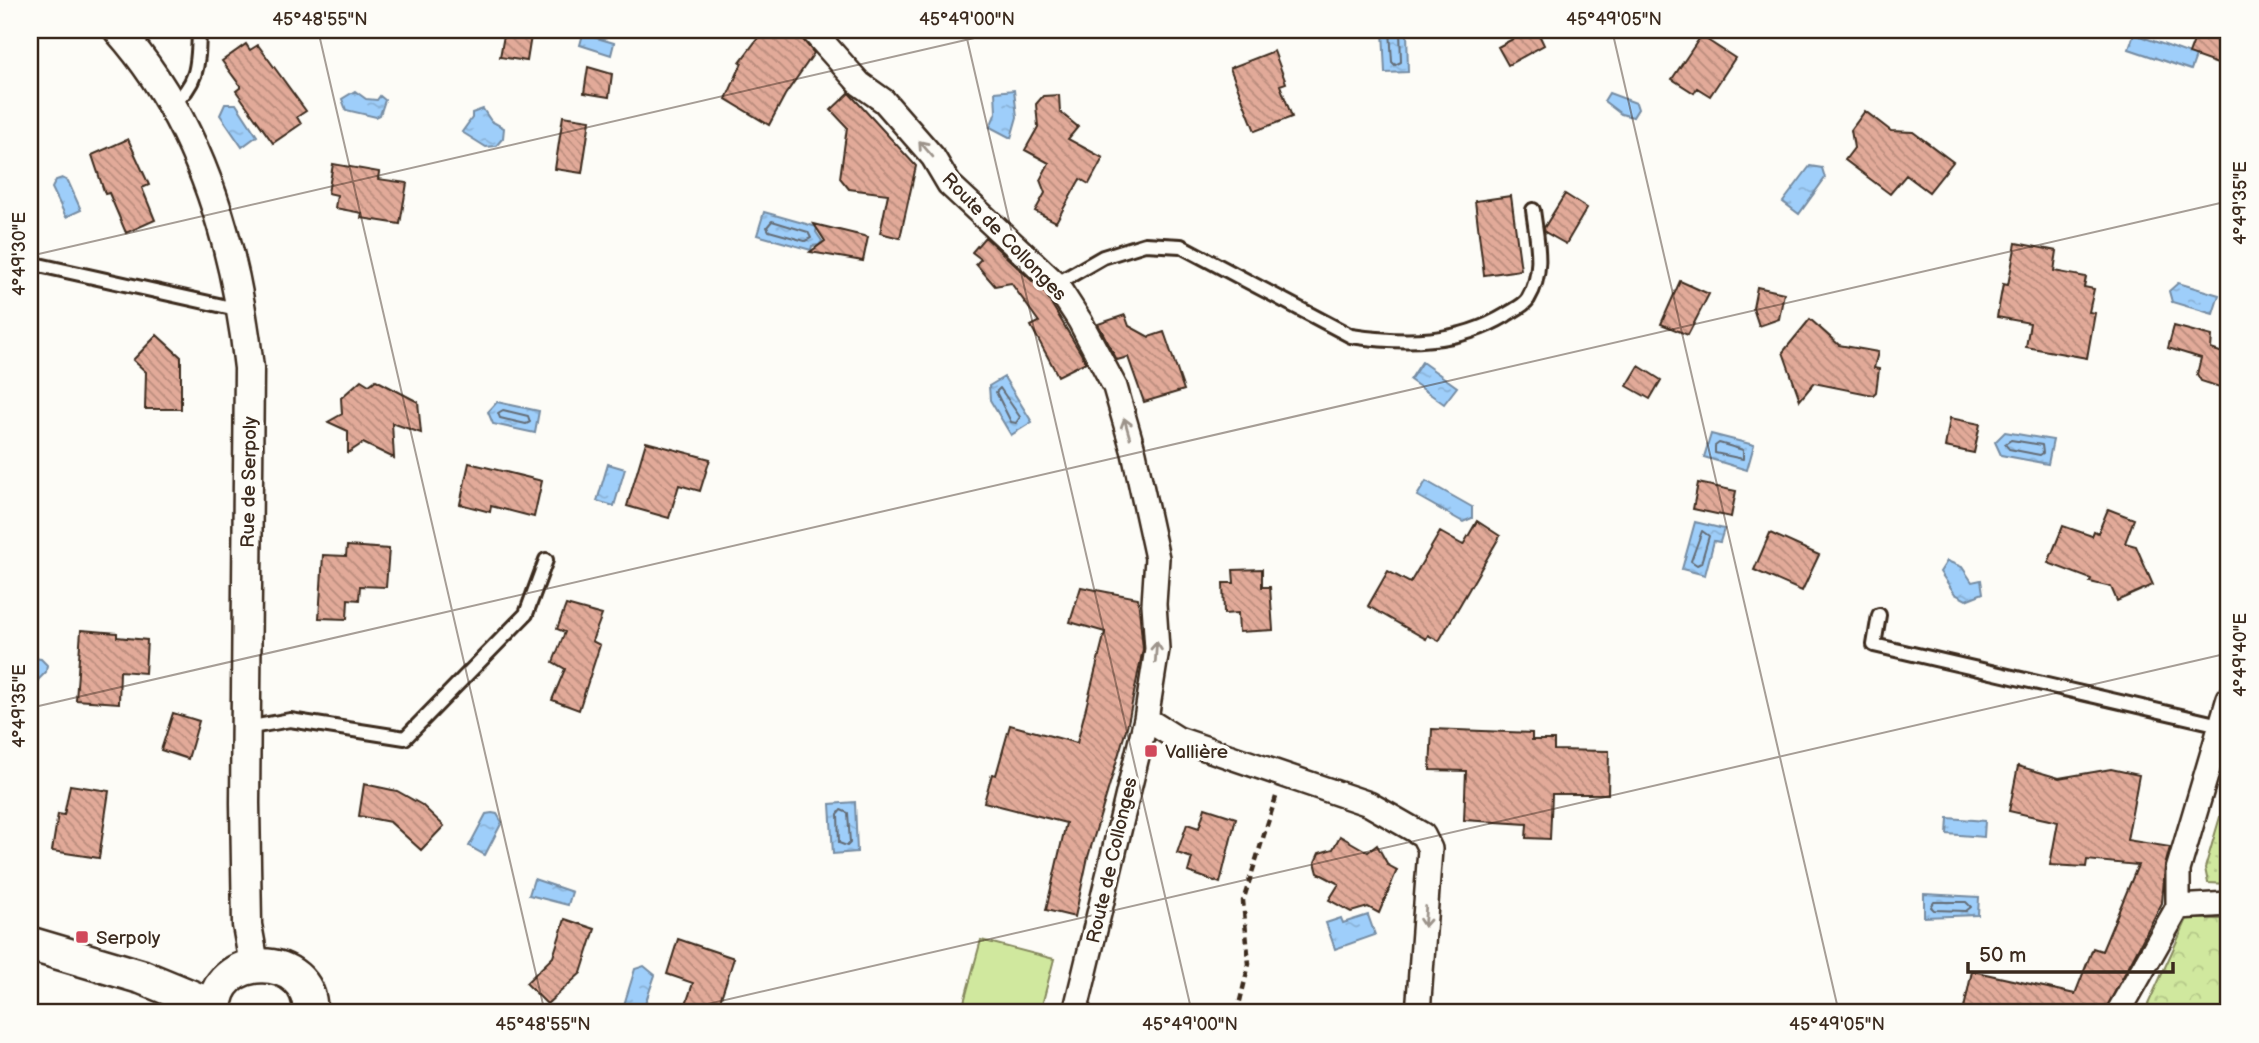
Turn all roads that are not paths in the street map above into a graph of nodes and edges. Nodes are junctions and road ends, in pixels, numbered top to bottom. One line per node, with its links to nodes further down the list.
1 (118, 30): 4 (street, Rue de Serpoly)
2 (199, 30): 4 (lane)
3 (812, 30): 7 (street, Route de Collonges, one-way to 3)
4 (172, 106): 8 (street, Rue de Serpoly)
5 (1533, 210): 7 (lane)
6 (30, 263): 8 (lane)
7 (1056, 284): 12 (street, Route de Collonges, one-way to 7)
8 (243, 310): 14 (street, Rue de Serpoly)
9 (546, 559): 14 (lane)
10 (1879, 615): 13 (lane)
11 (2229, 698): 13 (street)
12 (1146, 719): 21 (street, Route de Collonges); 22 (street, one-way to 22)
13 (2220, 725): 16 (street)
14 (245, 728): 18 (street, Rue de Serpoly)
15 (2229, 904): 16 (street)
16 (2178, 907): 23 (street)
17 (30, 944): 19 (main road)
18 (254, 964): 19 (main road); 20 (main road)
19 (215, 1010)
20 (310, 1013)
21 (1075, 1013)
22 (1418, 1013)
23 (2119, 1013)

